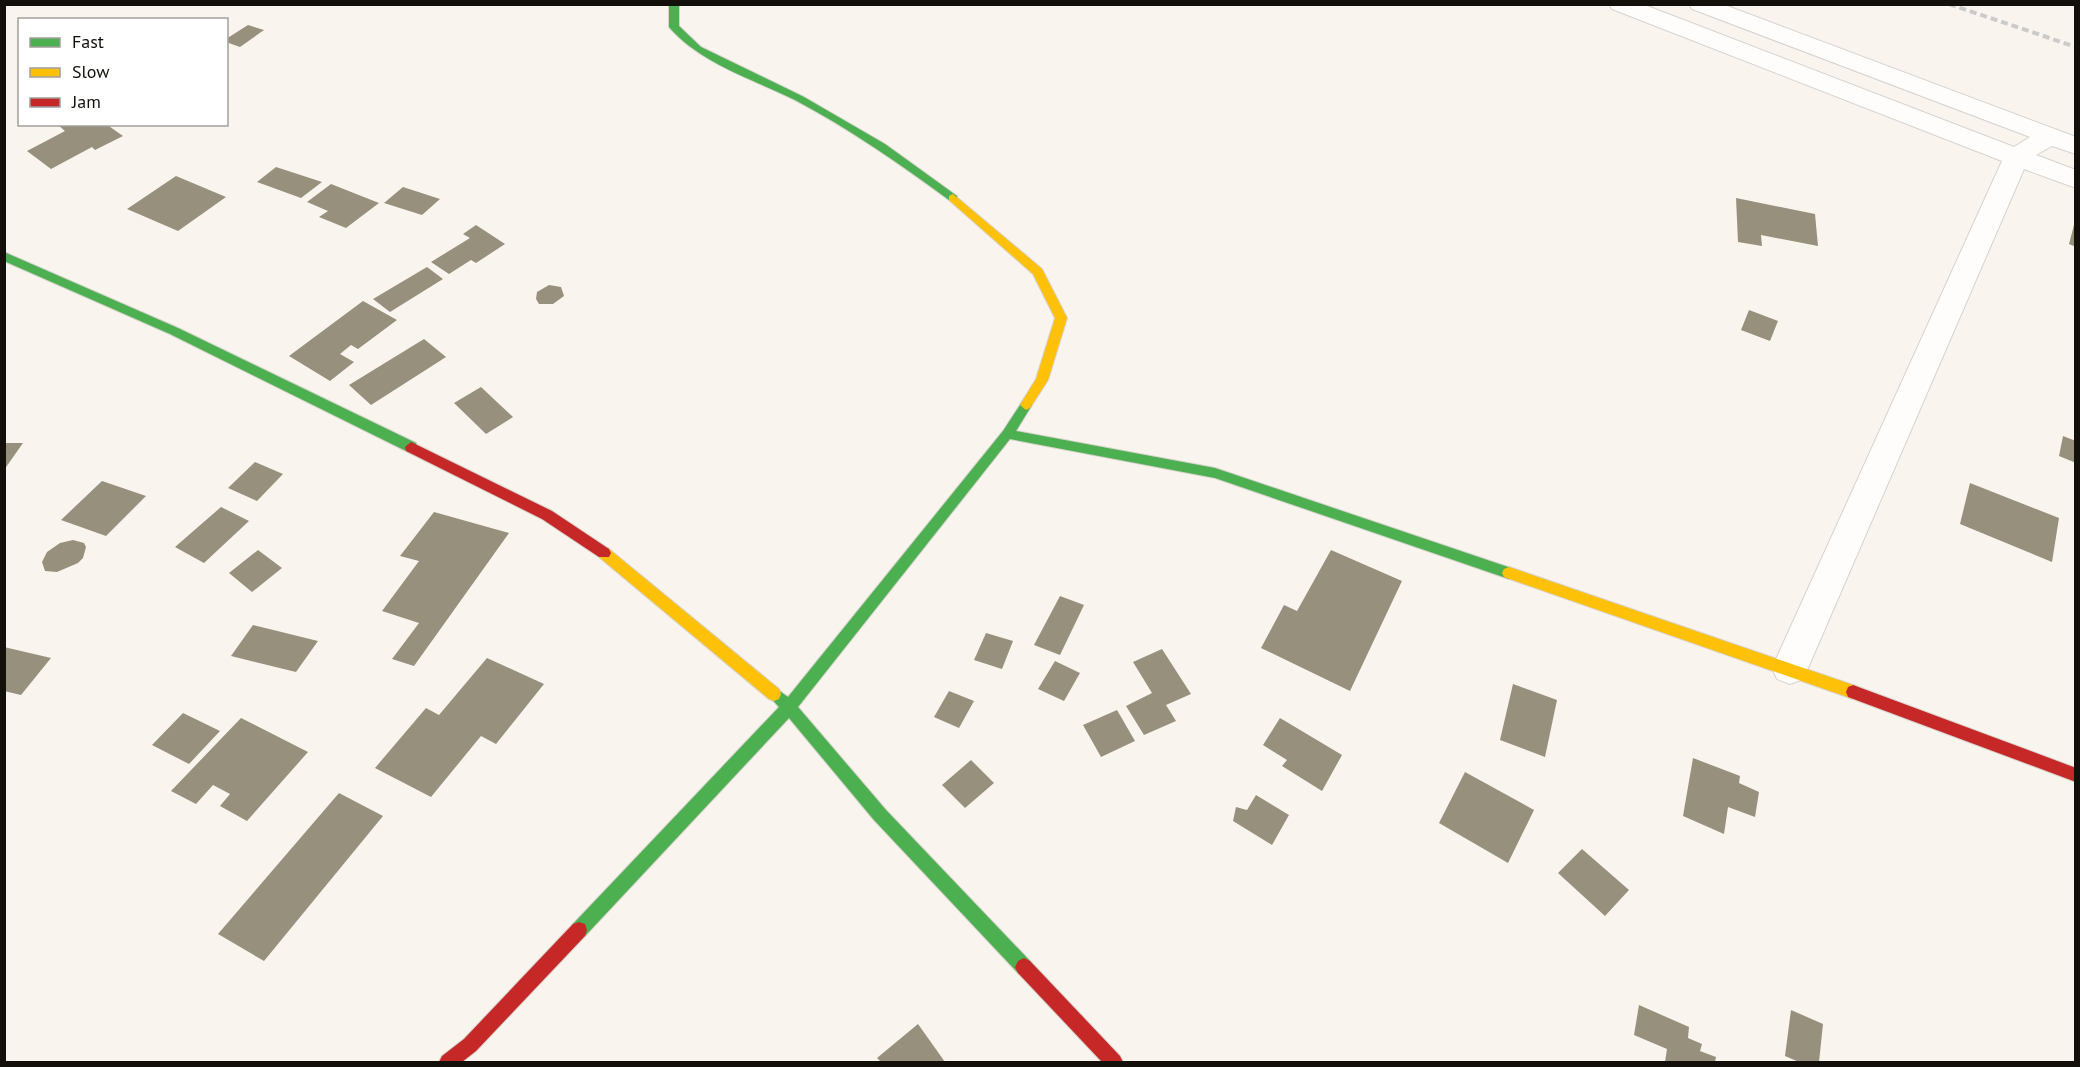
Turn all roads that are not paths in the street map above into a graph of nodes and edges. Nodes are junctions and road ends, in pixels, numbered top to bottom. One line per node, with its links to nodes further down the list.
1 (674, 4): 9 (street)
2 (1620, 4): 6 (street)
3 (1700, 4): 4 (street)
4 (2050, 136): 5 (street); 6 (street)
5 (2076, 146)
6 (2016, 157): 7 (street); 10 (street)
7 (2076, 180)
8 (4, 256): 11 (street)
9 (1007, 434): 10 (street); 11 (street)
10 (1790, 668): 12 (street)
11 (789, 707): 13 (street); 14 (street)
12 (2076, 775)
13 (448, 1062)
14 (1114, 1062)

